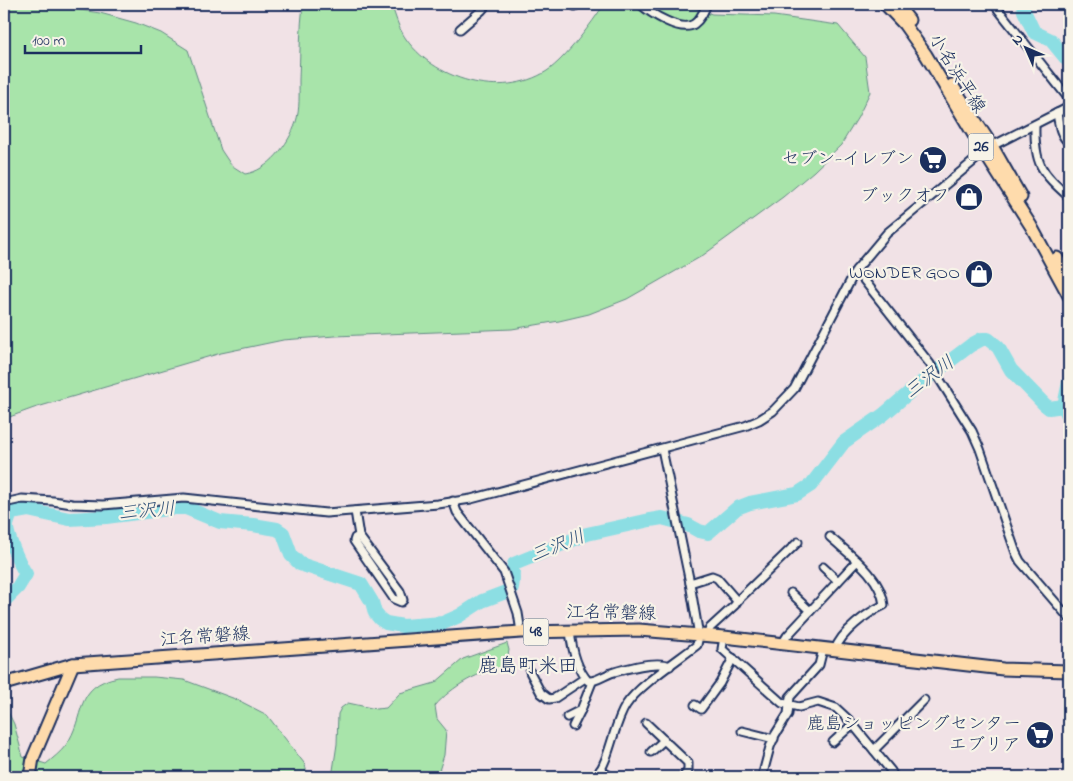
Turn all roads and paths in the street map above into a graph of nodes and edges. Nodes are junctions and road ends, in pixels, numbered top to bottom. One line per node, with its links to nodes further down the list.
1 (487, 4): 7 (street)
2 (640, 4): 3 (street)
3 (707, 4)
4 (885, 4): 13 (main road, 小名浜平線 / 26)
5 (896, 4): 13 (main road, 小名浜平線 / 26)
6 (994, 4): 8 (street)
7 (460, 30)
8 (1069, 99)
9 (1069, 107): 10 (street)
10 (1057, 113): 11 (street); 12 (street)
11 (1035, 125): 13 (street); 14 (street)
12 (1069, 143)
13 (988, 149): 15 (street); 16 (main road, 小名浜平線 / 26); 17 (main road, 小名浜平線 / 26)
14 (1069, 197)
15 (856, 270): 18 (street); 32 (street)
16 (1069, 279)
17 (1069, 296)
18 (662, 448): 19 (street); 28 (street)
19 (453, 501): 21 (street); 34 (street)
20 (4, 503): 21 (street)
21 (355, 511): 22 (street)
22 (359, 536): 22 (street)
23 (830, 537): 25 (street)
24 (798, 542): 30 (street)
25 (857, 561): 27 (street); 39 (street)
26 (823, 567): 27 (street)
27 (838, 581): 31 (street)
28 (690, 583): 30 (street); 35 (street)
29 (791, 593): 31 (street)
30 (737, 600): 35 (street)
31 (810, 610): 37 (street)
32 (1069, 618)
33 (570, 631): 34 (main road, 江名常磐線 / 48); 35 (main road, 江名常磐線 / 48); 45 (street)
34 (521, 632): 41 (main road, 江名常磐線 / 48)
35 (703, 636): 36 (main road, 江名常磐線 / 48); 42 (street)
36 (724, 637): 37 (main road, 江名常磐線 / 48); 40 (street)
37 (782, 644): 38 (main road, 江名常磐線 / 48)
38 (823, 649): 39 (main road, 江名常磐線 / 48); 49 (street)
39 (836, 650): 43 (main road, 江名常磐線 / 48)
40 (733, 658): 48 (street); 49 (street)
41 (74, 664): 46 (main road, 江名常磐線 / 48); 62 (main road)
42 (670, 666): 45 (street); 61 (street)
43 (1069, 671)
44 (530, 672): 45 (street)
45 (588, 680): 50 (street)
46 (4, 684)
47 (924, 700): 59 (street)
48 (695, 704)
49 (790, 705): 53 (street); 56 (street)
50 (582, 710): 51 (street); 54 (street)
51 (567, 716)
52 (646, 723): 57 (street)
53 (853, 724): 58 (street); 59 (street)
54 (573, 726)
55 (742, 731): 56 (street)
56 (774, 739): 66 (street)
57 (664, 740): 60 (street); 65 (street)
58 (833, 742)
59 (874, 750): 67 (street)
60 (651, 752)
61 (600, 770): 63 (street); 64 (street)
62 (30, 777)
63 (596, 777)
64 (610, 777)
65 (683, 777)
66 (762, 777)
67 (894, 777)

